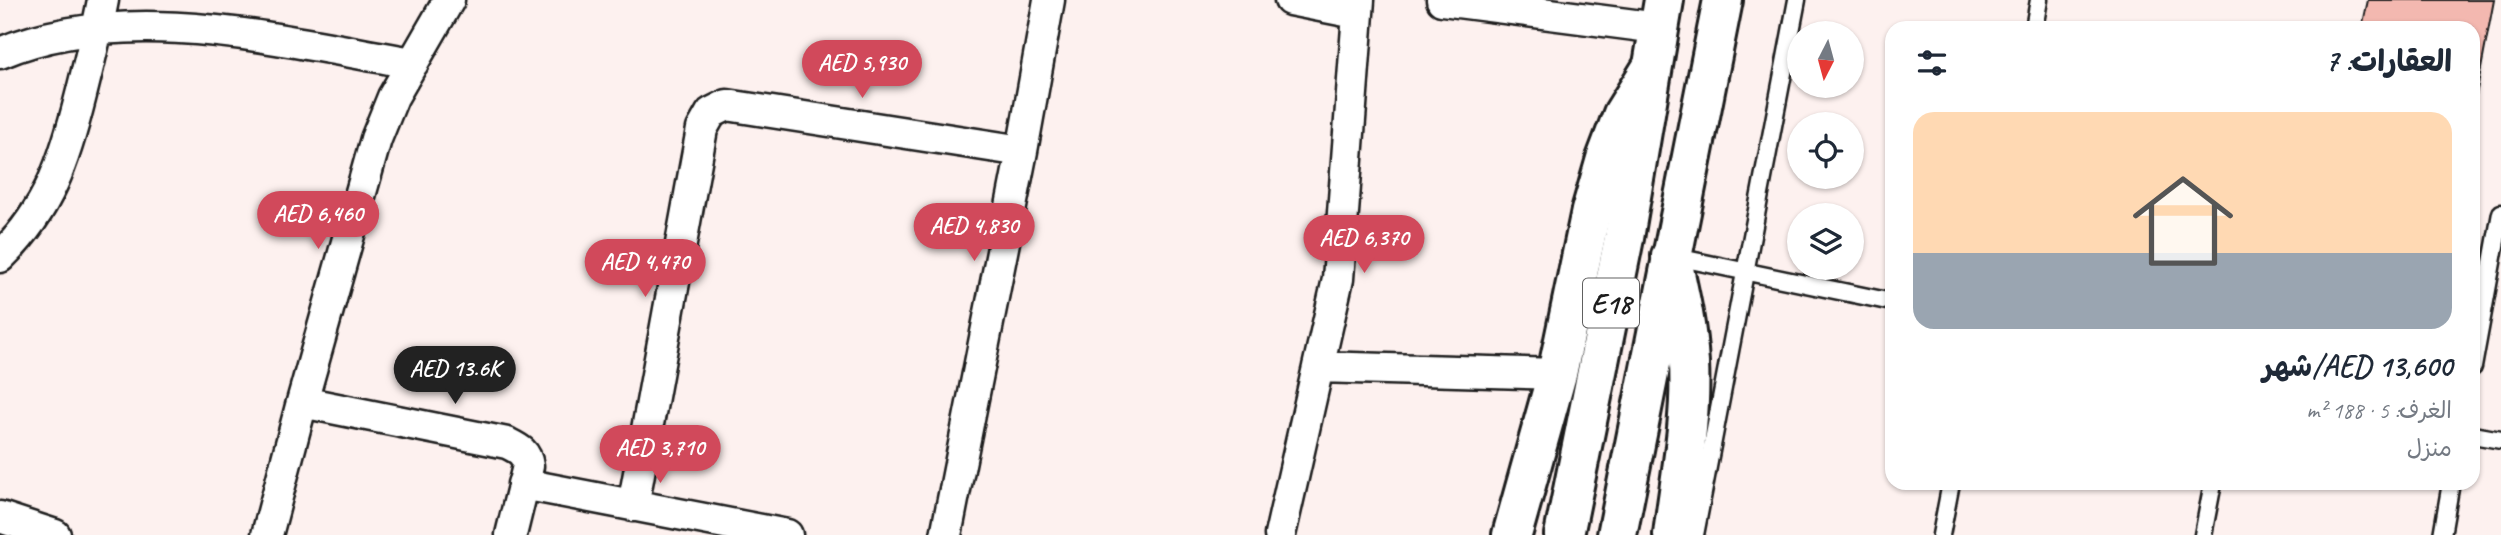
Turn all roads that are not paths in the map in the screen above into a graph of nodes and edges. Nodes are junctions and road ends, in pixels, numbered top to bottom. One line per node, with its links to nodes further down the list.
1 (449, 0): 13 (street)
2 (1049, 0): 15 (street)
3 (1290, 0): 8 (street)
4 (1441, 0): 10 (street)
5 (1724, 0): 17 (main road, E18)
6 (1797, 0): 19 (lane)
7 (2039, 0): 11 (lane)
8 (1357, 7): 22 (street)
9 (100, 14): 12 (street); 13 (street); 18 (street)
10 (1661, 14): 14 (main road, E18)
11 (2035, 21)
12 (0, 53)
13 (413, 63): 24 (street)
14 (1651, 69): 23 (main road); 40 (main road, E18)
15 (1022, 151): 31 (street); 37 (street)
16 (2501, 213): 21 (lane)
17 (1671, 256): 19 (lane); 41 (main road, E18); 42 (main road)
18 (0, 257)
19 (1745, 271): 20 (lane); 43 (lane)
20 (1885, 301)
21 (2480, 328)
22 (1318, 367): 23 (street); 38 (street)
23 (1557, 374): 39 (main road)
24 (302, 401): 27 (street); 34 (street)
25 (2480, 436): 26 (lane)
26 (2501, 440)
27 (523, 484): 31 (street); 35 (street)
28 (1950, 490): 44 (lane)
29 (2212, 490): 45 (lane)
30 (2450, 490): 46 (lane)
31 (633, 506): 36 (street)
32 (0, 517): 33 (street)
33 (55, 535)
34 (267, 535)
35 (511, 535)
36 (786, 535)
37 (946, 535)
38 (1280, 535)
39 (1512, 535)
40 (1564, 535)
41 (1617, 535)
42 (1673, 535)
43 (1695, 535)
44 (1941, 535)
45 (2203, 535)
46 (2442, 535)

